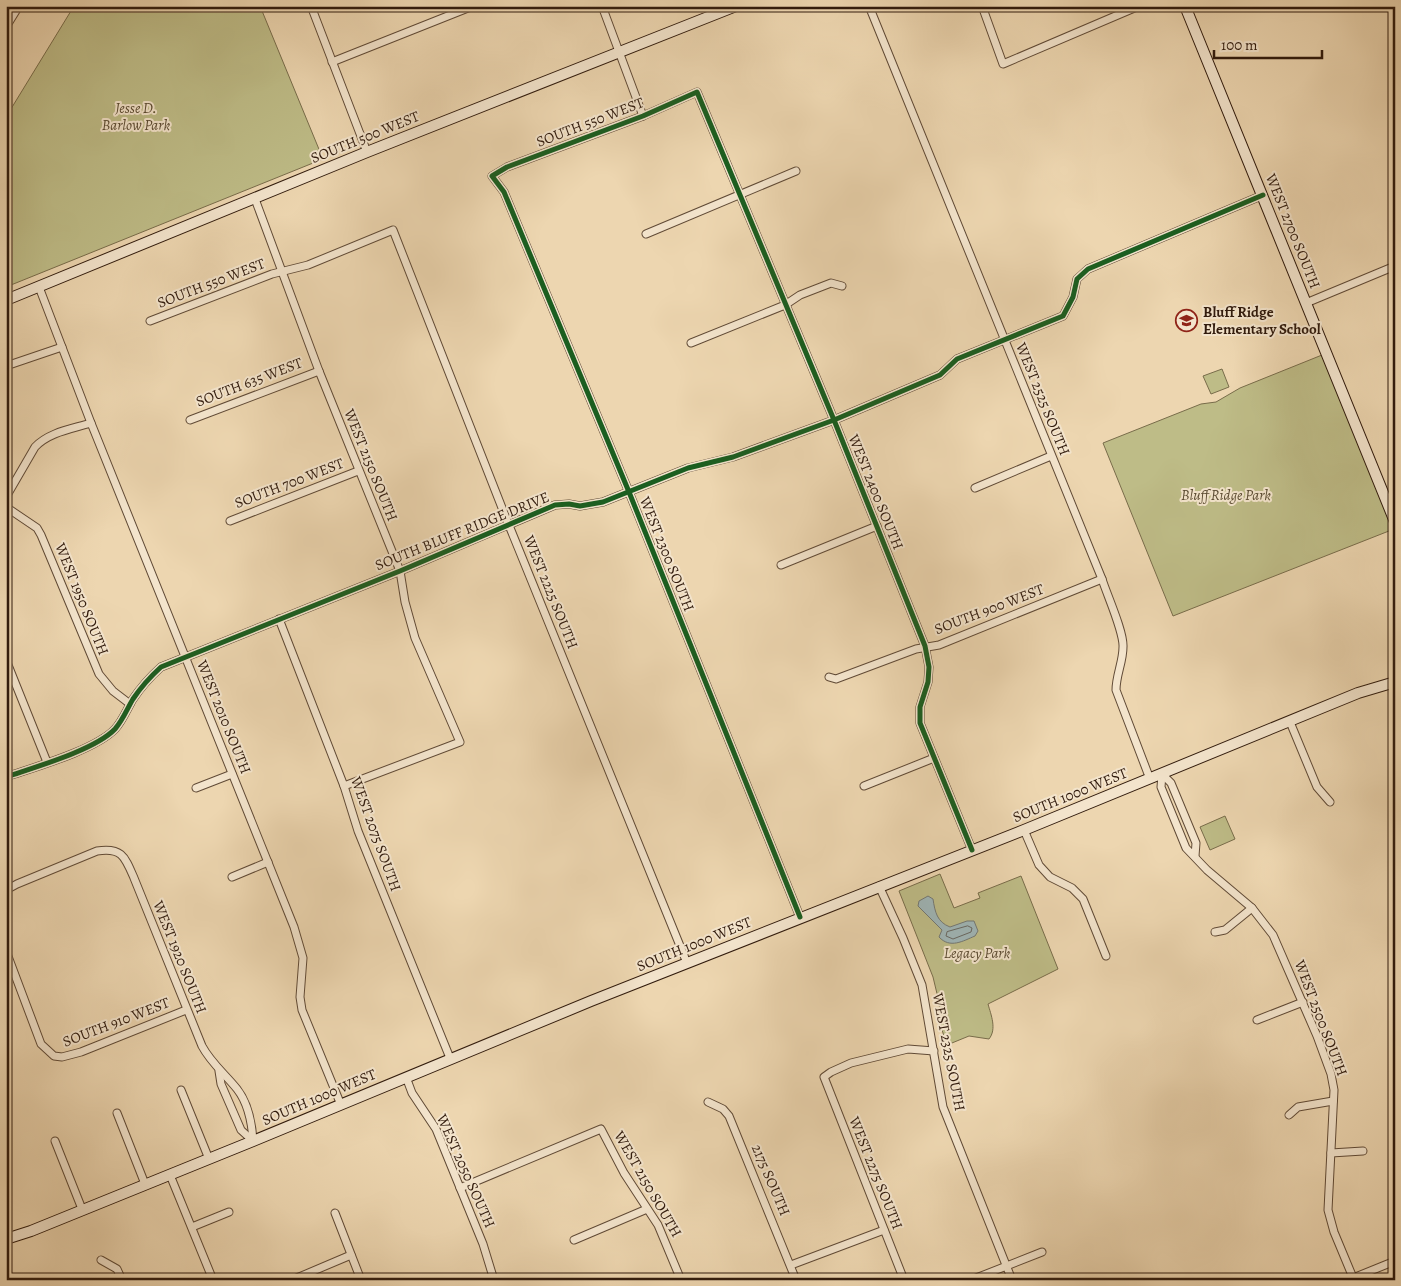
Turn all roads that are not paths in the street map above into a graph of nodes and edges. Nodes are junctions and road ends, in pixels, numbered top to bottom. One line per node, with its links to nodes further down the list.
1 (19, 6): 11 (street)
2 (310, 6): 14 (street)
3 (474, 6): 14 (street)
4 (602, 6): 13 (street)
5 (736, 6): 13 (main road, SOUTH 500 WEST)
6 (869, 6): 33 (street, WEST 2525 SOUTH)
7 (982, 6): 8 (street)
8 (1139, 6)
9 (1185, 6): 21 (main road, WEST 2700 SOUTH)
10 (6, 10): 11 (street)
11 (14, 14): 12 (street)
12 (6, 27)
13 (619, 52): 16 (street); 17 (main road, SOUTH 500 WEST)
14 (332, 62): 17 (street)
15 (697, 92): 16 (street, SOUTH 550 WEST); 20 (street, WEST 2400 SOUTH)
16 (643, 116): 19 (street, SOUTH 550 WEST)
17 (367, 152): 22 (main road, SOUTH 500 WEST)
18 (796, 170): 20 (street)
19 (492, 176): 44 (street, WEST 2300 SOUTH)
20 (740, 194): 24 (street); 31 (street, WEST 2400 SOUTH)
21 (1263, 195): 30 (main road, WEST 2700 SOUTH); 33 (street, SOUTH BLUFF RIDGE DRIVE)
22 (255, 199): 26 (street, WEST 2150 SOUTH); 28 (main road, SOUTH 500 WEST)
23 (393, 230): 26 (street, SOUTH 550 WEST); 49 (street, WEST 2225 SOUTH)
24 (646, 234)
25 (1395, 266): 30 (street)
26 (281, 271): 32 (street, SOUTH 550 WEST); 37 (street, WEST 2150 SOUTH)
27 (842, 286): 31 (street)
28 (39, 287): 29 (main road, SOUTH 500 WEST); 35 (street, WEST 2010 SOUTH)
29 (6, 300)
30 (1306, 304): 48 (main road, WEST 2700 SOUTH)
31 (786, 305): 34 (street); 39 (street, WEST 2400 SOUTH)
32 (150, 321)
33 (1004, 340): 39 (street, SOUTH BLUFF RIDGE DRIVE); 41 (street, WEST 2525 SOUTH)
34 (691, 342)
35 (62, 347): 36 (street); 40 (street, WEST 2010 SOUTH)
36 (6, 366)
37 (318, 370): 38 (street, SOUTH 635 WEST); 42 (street, WEST 2150 SOUTH)
38 (190, 420)
39 (834, 420): 44 (street, SOUTH BLUFF RIDGE DRIVE); 50 (street, WEST 2400 SOUTH)
40 (91, 423): 45 (street); 56 (street, WEST 2010 SOUTH)
41 (1051, 456): 43 (street); 53 (street, WEST 2525 SOUTH)
42 (358, 471): 47 (street, SOUTH 700 WEST); 52 (street, WEST 2150 SOUTH)
43 (975, 488)
44 (629, 492): 49 (street, SOUTH BLUFF RIDGE DRIVE); 80 (street, WEST 2300 SOUTH)
45 (6, 497)
46 (6, 507): 60 (street, WEST 1950 SOUTH)
47 (230, 521)
48 (1395, 522)
49 (509, 525): 52 (street, SOUTH BLUFF RIDGE DRIVE); 84 (street, WEST 2225 SOUTH)
50 (877, 526): 51 (street); 55 (street, WEST 2400 SOUTH)
51 (781, 565)
52 (400, 571): 54 (street, SOUTH BLUFF RIDGE DRIVE); 68 (street, WEST 2150 SOUTH)
53 (1102, 579): 55 (street, SOUTH 900 WEST); 67 (street, WEST 2525 SOUTH)
54 (279, 618): 56 (street, SOUTH BLUFF RIDGE DRIVE); 68 (street, WEST 2075 SOUTH)
55 (925, 646): 58 (street, SOUTH 900 WEST); 62 (street, WEST 2400 SOUTH)
56 (185, 657): 60 (street, SOUTH BLUFF RIDGE DRIVE); 64 (street, WEST 2010 SOUTH)
57 (6, 660): 63 (street)
58 (829, 677)
59 (1395, 682): 61 (main road, SOUTH 1000 WEST)
60 (130, 704): 63 (street, SOUTH BLUFF RIDGE DRIVE)
61 (1290, 722): 65 (main road, SOUTH 1000 WEST); 71 (street)
62 (934, 758): 69 (street); 73 (street, WEST 2400 SOUTH)
63 (48, 762): 66 (street, SOUTH BLUFF RIDGE DRIVE)
64 (232, 774): 70 (street); 75 (street, WEST 2010 SOUTH)
65 (1162, 774): 67 (main road, SOUTH 1000 WEST); 74 (street); 74 (street, WEST 2500 SOUTH)
66 (6, 777)
67 (1150, 778): 72 (main road, SOUTH 1000 WEST)
68 (344, 786): 89 (street, WEST 2075 SOUTH)
69 (864, 786)
70 (196, 788)
71 (1330, 802)
72 (1024, 830): 73 (main road, SOUTH 1000 WEST); 83 (street)
73 (972, 850): 77 (main road, SOUTH 1000 WEST)
74 (1195, 856): 79 (street, WEST 2500 SOUTH)
75 (268, 862): 76 (street); 95 (street, WEST 2010 SOUTH)
76 (232, 876)
77 (879, 886): 80 (main road, SOUTH 1000 WEST); 88 (street, WEST 2325 SOUTH)
78 (6, 890): 86 (street, WEST 1920 SOUTH)
79 (1252, 908): 81 (street); 85 (street, WEST 2500 SOUTH)
80 (800, 917): 84 (main road, SOUTH 1000 WEST)
81 (1215, 932)
82 (6, 951): 86 (street, SOUTH 910 WEST)
83 (1106, 956)
84 (687, 963): 89 (main road, SOUTH 1000 WEST)
85 (1303, 1002): 87 (street); 93 (street, WEST 2500 SOUTH)
86 (186, 1010): 90 (street, WEST 1920 SOUTH)
87 (1257, 1020)
88 (934, 1051): 111 (street, WEST 2275 SOUTH); 119 (street, WEST 2325 SOUTH)
89 (450, 1058): 91 (main road, SOUTH 1000 WEST)
90 (218, 1070): 99 (street, WEST 1920 SOUTH); 99 (street, WEST 1920 SOUTH)
91 (406, 1077): 95 (main road, SOUTH 1000 WEST); 105 (street, WEST 2050 SOUTH)
92 (180, 1090): 102 (street)
93 (1333, 1101): 97 (street); 101 (street, WEST 2500 SOUTH)
94 (708, 1102): 118 (street, 2175 SOUTH)
95 (341, 1105): 99 (main road, SOUTH 1000 WEST)
96 (117, 1113): 104 (street)
97 (1289, 1115)
98 (55, 1141): 106 (street)
99 (253, 1141): 102 (main road, SOUTH 1000 WEST)
100 (1363, 1151): 101 (street)
101 (1331, 1153): 120 (street, WEST 2500 SOUTH)
102 (209, 1159): 103 (main road, SOUTH 1000 WEST)
103 (170, 1175): 104 (main road, SOUTH 1000 WEST); 110 (street)
104 (145, 1184): 106 (main road, SOUTH 1000 WEST)
105 (460, 1188): 107 (street, WEST 2150 SOUTH); 125 (street, WEST 2050 SOUTH)
106 (82, 1209): 112 (main road, SOUTH 1000 WEST)
107 (647, 1209): 113 (street); 126 (street, WEST 2150 SOUTH)
108 (229, 1212): 110 (street)
109 (336, 1213): 115 (street)
110 (192, 1227): 122 (street)
111 (884, 1230): 118 (street); 128 (street, WEST 2275 SOUTH)
112 (6, 1239)
113 (574, 1240)
114 (1042, 1252): 119 (street)
115 (351, 1255): 123 (street); 124 (street)
116 (101, 1260): 121 (street)
117 (1395, 1261): 120 (street)
118 (791, 1265): 127 (street, 2175 SOUTH)
119 (1006, 1265): 129 (street); 130 (street, WEST 2325 SOUTH)
120 (1354, 1279)
121 (122, 1280)
122 (213, 1280)
123 (292, 1280)
124 (361, 1280)
125 (494, 1280)
126 (682, 1280)
127 (796, 1280)
128 (904, 1280)
129 (971, 1280)
130 (1012, 1280)

